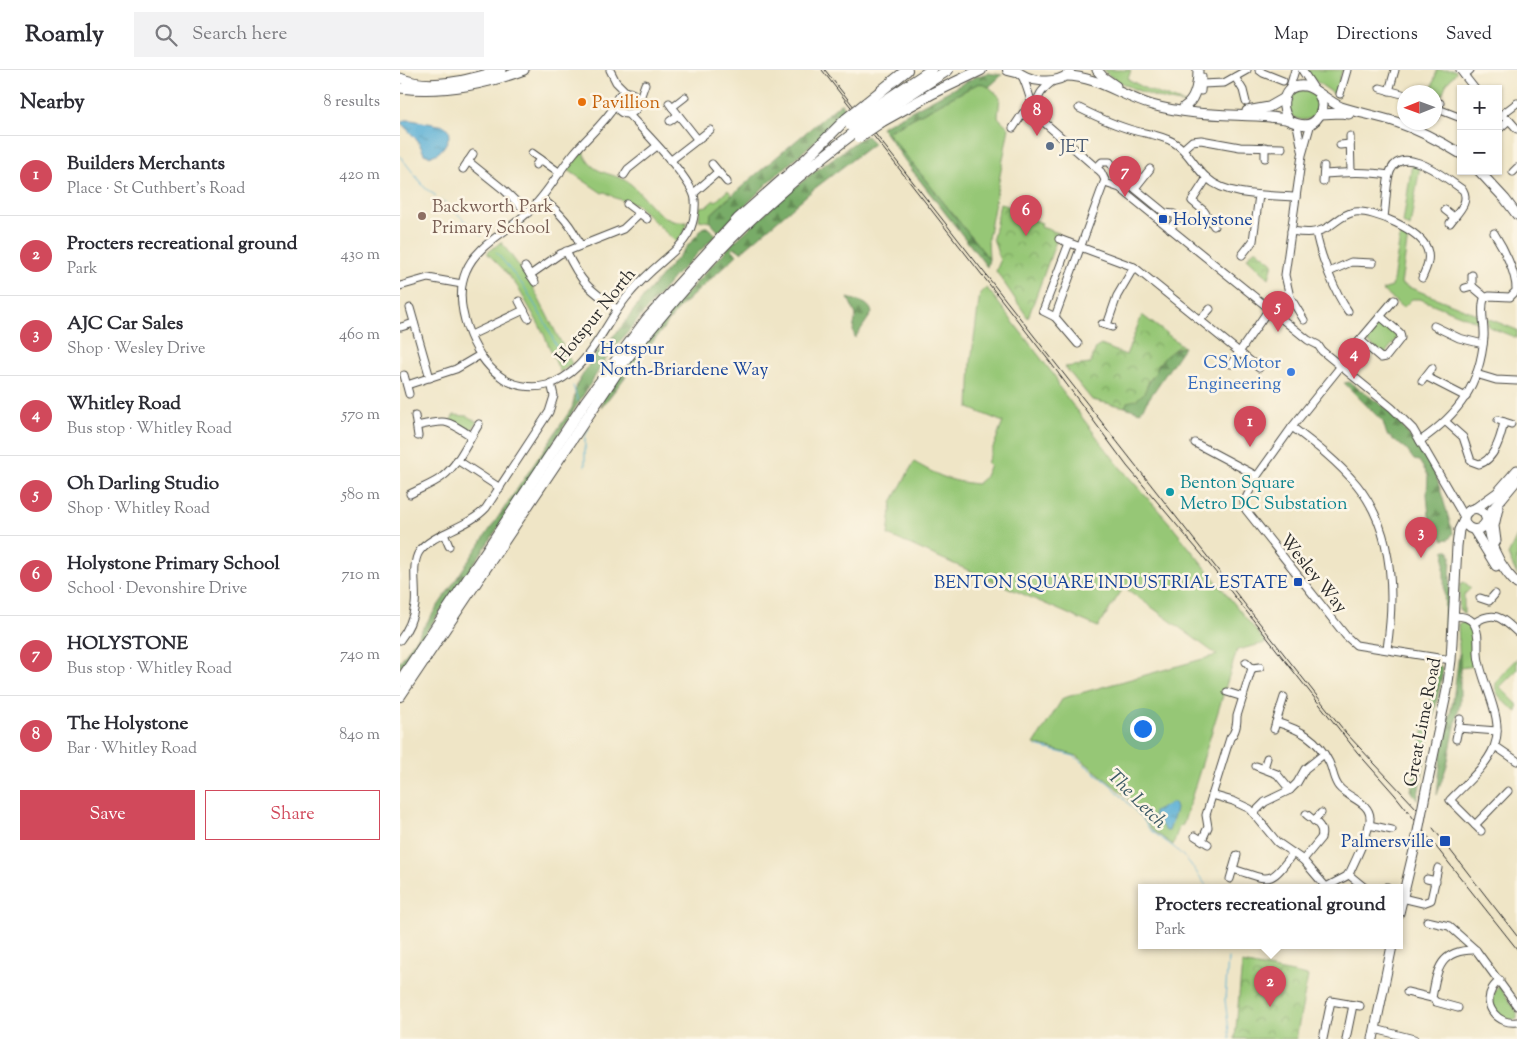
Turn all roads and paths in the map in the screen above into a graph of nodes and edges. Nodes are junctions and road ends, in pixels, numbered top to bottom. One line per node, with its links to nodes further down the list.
1 (501, 70): 20 (main road)
2 (524, 70): 26 (main road)
3 (610, 70): 24 (street)
4 (907, 70): 44 (highway)
5 (932, 70): 44 (highway)
6 (948, 70): 44 (highway)
7 (981, 70): 44 (highway)
8 (1097, 70): 41 (main road)
9 (1246, 70): 19 (street)
10 (1259, 70): 23 (street)
11 (1295, 70): 28 (street)
12 (1302, 70): 31 (street)
13 (1347, 70): 33 (street)
14 (1395, 70): 29 (street)
15 (1470, 70): 18 (street)
16 (1015, 72): 22 (main road); 40 (street)
17 (1069, 73): 22 (main road); 52 (main road)
18 (1462, 73): 25 (street)
19 (1235, 77): 21 (street); 37 (street)
20 (400, 78)
21 (1201, 80): 41 (main road)
22 (1053, 81): 57 (street)
23 (1283, 81)
24 (616, 82): 30 (street); 36 (street)
25 (1472, 85)
26 (400, 88)
27 (1380, 88): 29 (street)
28 (1289, 91): 31 (main road); 35 (main road)
29 (1389, 91): 32 (street)
30 (628, 92): 36 (street); 39 (street); 39 (street)
31 (1317, 92): 46 (main road); 76 (main road)
32 (1397, 93)
33 (1340, 94)
34 (685, 97): 48 (street)
35 (1283, 99): 41 (main road); 52 (main road)
36 (616, 102): 45 (street); 55 (street, Hotspur North)
37 (1246, 102)
38 (1517, 103): 47 (street)
39 (638, 105): 45 (street); 61 (street)
40 (1033, 107): 57 (street); 63 (street)
41 (1184, 107)
42 (1079, 108): 49 (street)
43 (1442, 111): 50 (street)
44 (874, 113): 62 (highway, bridge); 62 (highway, bridge)
45 (625, 114): 55 (street, Hotspur North); 61 (street)
46 (1320, 114): 58 (main road); 77 (main road)
47 (1502, 114)
48 (678, 115): 54 (street); 67 (street)
49 (1093, 115): 56 (street); 73 (street)
50 (1457, 116)
51 (1502, 116): 53 (street)
52 (1288, 120): 59 (main road)
53 (1509, 120): 60 (street); 64 (street)
54 (670, 121)
55 (604, 122): 89 (street, Hotspur North)
56 (1088, 123)
57 (1045, 124): 84 (street)
58 (1310, 124): 59 (main road); 78 (street)
59 (1297, 125): 78 (street)
60 (1502, 126)
61 (642, 127): 70 (street)
62 (853, 128): 210 (highway); 212 (highway)
63 (1013, 128)
64 (1517, 128)
65 (710, 130): 67 (street)
66 (1350, 136): 68 (street)
67 (698, 140): 81 (street)
68 (1350, 144): 69 (street); 87 (street)
69 (1340, 145)
70 (657, 146): 81 (street); 90 (street)
71 (1265, 147): 72 (street); 73 (street); 79 (street)
72 (1282, 148)
73 (1183, 149): 94 (street)
74 (532, 153): 89 (street)
75 (473, 154): 80 (street)
76 (1457, 154)
77 (1457, 154)
78 (1302, 155): 100 (street)
79 (1264, 158)
80 (468, 161): 85 (street); 105 (street)
81 (670, 161): 98 (street)
82 (712, 164): 88 (street)
83 (1324, 166): 87 (street)
84 (1096, 168): 96 (street); 97 (street)
85 (463, 169)
86 (1150, 169): 97 (street)
87 (1352, 171): 91 (street)
88 (718, 172): 95 (street); 98 (street)
89 (560, 173): 101 (street, Hotspur North)
90 (623, 175)
91 (1389, 175): 104 (street); 108 (street)
92 (1482, 175): 107 (main road)
93 (1487, 175): 103 (main road)
94 (1207, 178): 99 (street); 110 (street)
95 (727, 182)
96 (1105, 183): 111 (street); 119 (street)
97 (1135, 188): 111 (street)
98 (694, 193): 138 (street, Hotspur North)
99 (1259, 195): 100 (street); 118 (street)
100 (1296, 197): 112 (street)
101 (542, 199): 105 (street, Hotspur North); 117 (street)
102 (627, 204): 106 (street)
103 (1517, 209)
104 (1445, 210)
105 (528, 213): 129 (street, Hotspur North)
106 (640, 213): 109 (street); 117 (street)
107 (1517, 215)
108 (1384, 218): 113 (street); 126 (street)
109 (647, 219)
110 (1214, 226)
111 (1170, 229): 140 (street)
112 (1291, 230): 113 (street); 131 (street)
113 (1316, 232): 124 (street)
114 (1059, 238): 115 (street)
115 (1069, 243): 119 (street); 145 (street)
116 (1490, 244): 133 (street)
117 (580, 245): 120 (street)
118 (1240, 245)
119 (1082, 247): 123 (street); 145 (street)
120 (566, 251): 125 (street); 138 (street)
121 (1373, 263): 124 (street)
122 (525, 267): 125 (street)
123 (1134, 267): 147 (street); 150 (street)
124 (1329, 272): 136 (street)
125 (530, 275): 128 (street)
126 (1426, 275)
127 (1472, 275): 133 (street)
128 (535, 282)
129 (462, 284): 130 (street); 153 (street, Hotspur North)
130 (400, 286)
131 (1289, 294): 132 (street); 148 (street)
132 (1280, 297)
133 (1486, 297): 155 (street)
134 (1394, 300): 144 (street, Wesley Way)
135 (519, 301): 142 (street)
136 (1343, 304): 141 (street); 143 (street)
137 (410, 308): 149 (street)
138 (617, 309): 167 (street, Hotspur North)
139 (1210, 309): 147 (street)
140 (1269, 309): 157 (street); 160 (street)
141 (1336, 309)
142 (524, 310): 146 (street); 153 (street)
143 (1348, 312)
144 (1380, 316): 154 (street, Wesley Way); 154 (street)
145 (1055, 317): 156 (street)
146 (528, 318)
147 (1200, 320): 157 (street)
148 (1304, 320)
149 (414, 323): 152 (street); 165 (street)
150 (1107, 325)
151 (1434, 326): 155 (street)
152 (401, 327)
153 (470, 335): 158 (street, Hotspur North)
154 (1360, 340): 160 (street, Wesley Way)
155 (1483, 344): 163 (street)
156 (1080, 345)
157 (1239, 352): 159 (street); 161 (street)
158 (480, 355): 165 (street); 167 (street, Hotspur North)
159 (1231, 364)
160 (1340, 365): 176 (street, Wesley Way); 179 (street)
161 (1259, 368)
162 (1432, 368): 170 (street)
163 (1476, 374): 166 (street); 170 (street)
164 (404, 375): 168 (street)
165 (430, 378): 168 (street)
166 (1517, 380)
167 (551, 383): 187 (street)
168 (406, 385): 169 (street)
169 (409, 394)
170 (1466, 397): 172 (street)
171 (415, 416): 175 (street)
172 (1446, 422): 173 (street); 179 (street)
173 (1504, 422)
174 (479, 424): 178 (street)
175 (417, 426): 177 (street); 178 (street)
176 (1292, 427): 183 (street, Wesley Way); 207 (street)
177 (418, 436)
178 (471, 436): 181 (street)
179 (1420, 441): 189 (street)
180 (1194, 443): 183 (street)
181 (456, 460): 186 (street); 187 (street)
182 (1517, 470): 191 (main road)
183 (1257, 476): 207 (street, Wesley Way)
184 (417, 480): 186 (street)
185 (1517, 480): 190 (main road)
186 (421, 488): 188 (street)
187 (500, 488): 195 (street)
188 (410, 494)
189 (1455, 499): 191 (street); 192 (street)
190 (1501, 500): 193 (main road); 198 (main road)
191 (1475, 508): 192 (main road); 193 (main road)
192 (1464, 518): 194 (main road); 196 (main road, Great Lime Road)
193 (1486, 522): 194 (main road); 198 (main road)
194 (1473, 530): 196 (main road); 198 (main road)
195 (444, 534): 197 (street); 206 (street)
196 (1458, 534): 203 (main road, Great Lime Road)
197 (449, 546)
198 (1517, 584)
199 (1495, 594): 201 (street)
200 (1480, 598): 201 (street)
201 (1489, 601): 202 (street)
202 (1489, 615): 204 (street); 205 (street)
203 (1454, 616): 204 (street); 208 (main road, Great Lime Road)
204 (1474, 623): 217 (street)
205 (1517, 632)
206 (400, 640)
207 (1387, 649): 208 (street, Wesley Way)
208 (1451, 660): 251 (main road, Great Lime Road, bridge)
209 (1246, 662): 213 (street)
210 (400, 681)
211 (1227, 692): 213 (street)
212 (400, 696)
213 (1243, 697): 228 (street)
214 (1290, 706): 220 (street)
215 (1460, 719): 216 (street)
216 (1458, 728): 217 (street); 218 (street)
217 (1497, 731): 219 (street)
218 (1456, 739)
219 (1494, 746): 222 (street); 235 (street)
220 (1324, 754): 225 (street); 234 (street)
221 (1267, 758): 224 (street)
222 (1517, 761)
223 (1256, 766): 224 (street)
224 (1264, 768): 225 (street)
225 (1290, 790): 230 (street)
226 (1508, 791): 229 (street)
227 (1494, 794): 229 (street)
228 (1212, 795): 230 (street); 238 (street)
229 (1500, 800): 235 (street)
230 (1254, 813): 239 (street)
231 (1321, 813): 233 (street)
232 (1306, 814): 233 (street)
233 (1314, 821): 241 (street)
234 (1369, 825): 236 (street); 244 (street)
235 (1474, 825): 237 (street)
236 (1386, 831)
237 (1481, 831)
238 (1201, 840)
239 (1293, 853): 241 (street); 243 (street)
240 (1237, 855): 243 (street)
241 (1303, 860): 248 (street)
242 (1438, 868): 247 (street)
243 (1233, 869): 245 (street)
244 (1348, 874): 249 (street); 250 (street)
245 (1230, 879)
246 (1427, 879): 247 (street)
247 (1436, 881): 252 (street)
248 (1323, 884)
249 (1330, 884)
250 (1360, 884)
251 (1403, 894)
252 (1403, 898)
253 (1427, 921): 255 (street)
254 (1391, 949): 262 (main road)
255 (1476, 950): 256 (street); 258 (street)
256 (1500, 980): 259 (street); 261 (street)
257 (1406, 992): 258 (street)
258 (1432, 998): 260 (street)
259 (1517, 1006)
260 (1458, 1008)
261 (1517, 1022)
262 (1375, 1029): 265 (main road); 266 (street)
263 (1322, 1039): 264 (street)
264 (1346, 1039)
265 (1373, 1039)
266 (1414, 1039)

